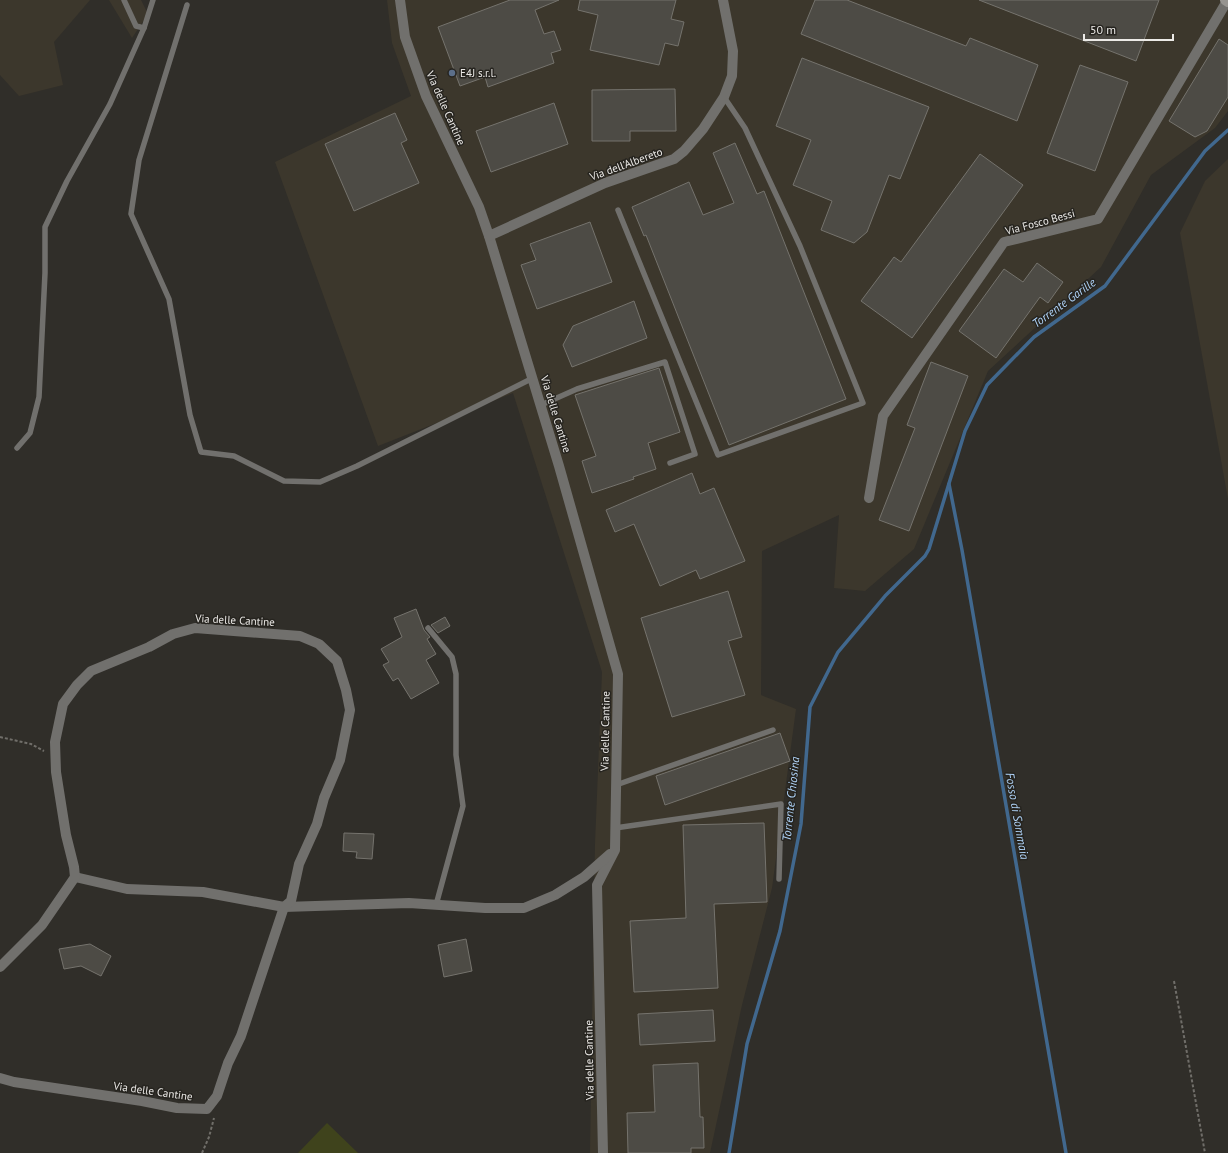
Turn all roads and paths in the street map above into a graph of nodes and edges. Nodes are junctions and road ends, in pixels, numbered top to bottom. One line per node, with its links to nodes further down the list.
1 (124, 0): 7 (lane)
2 (153, 0): 7 (lane)
3 (400, 0): 10 (street, Via delle Cantine)
4 (723, 0): 8 (street, Via dell'Albereto)
5 (1227, 1): 15 (street, Via Fosco Bessi)
6 (187, 5): 11 (lane)
7 (144, 28): 13 (lane)
8 (724, 97): 9 (lane); 10 (street, Via dell'Albereto)
9 (618, 210)
10 (489, 236): 11 (street, Via delle Cantine)
11 (532, 378): 12 (street, Via delle Cantine)
12 (541, 405): 14 (lane); 20 (street, Via delle Cantine)
13 (17, 448)
14 (670, 463)
15 (869, 498)
16 (428, 628): 25 (lane)
17 (773, 730): 20 (lane)
18 (0, 738): 19 (path)
19 (55, 758): 23 (street, Via delle Cantine); 26 (street, Via delle Cantine)
20 (616, 785): 21 (street, Via delle Cantine)
21 (615, 828): 22 (street, Via delle Cantine); 24 (lane)
22 (615, 850): 25 (street); 32 (street, Via delle Cantine)
23 (75, 876): 26 (street); 27 (street)
24 (779, 880)
25 (436, 905): 26 (street)
26 (284, 907): 30 (street, Via delle Cantine)
27 (0, 967)
28 (1174, 981): 33 (path)
29 (0, 1078): 30 (street, Via delle Cantine)
30 (211, 1104): 31 (path)
31 (202, 1153)
32 (603, 1153)
33 (1205, 1153)

